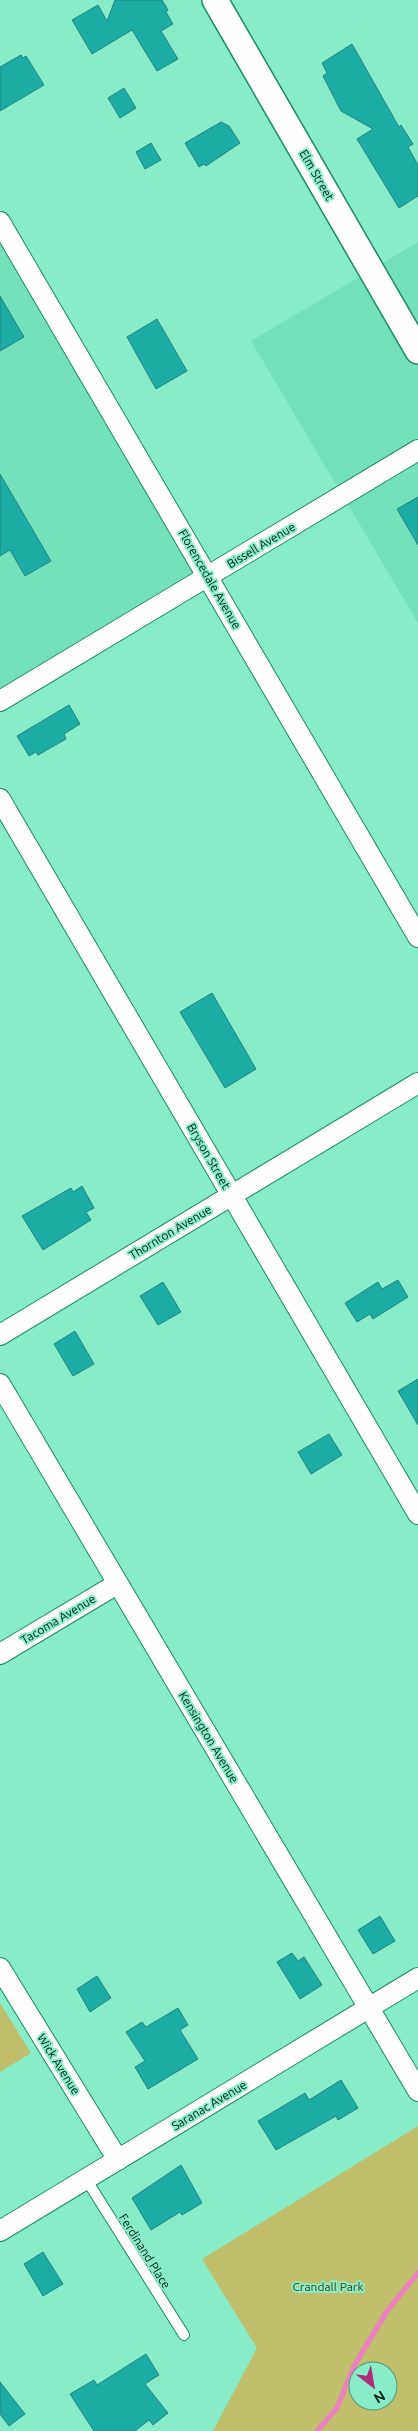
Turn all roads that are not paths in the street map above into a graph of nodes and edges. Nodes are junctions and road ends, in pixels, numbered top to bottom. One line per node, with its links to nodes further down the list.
1 (215, 0): 3 (street, Elm Street)
2 (0, 222): 5 (street, Florencedale Avenue)
3 (418, 351)
4 (418, 450): 5 (street, Bissell Avenue)
5 (208, 576): 6 (street, Bissell Avenue); 8 (street, Florencedale Avenue)
6 (0, 701)
7 (0, 798): 10 (street, Bryson Street)
8 (418, 937)
9 (418, 1083): 10 (street, Thornton Avenue)
10 (232, 1196): 11 (street, Thornton Avenue); 13 (street, Bryson Street)
11 (0, 1335)
12 (0, 1384): 14 (street, Kensington Avenue)
13 (418, 1514)
14 (117, 1584): 15 (street, Tacoma Avenue); 18 (street, Kensington Avenue)
15 (0, 1654)
16 (0, 1968): 20 (street, Wick Avenue)
17 (418, 1978): 18 (street, Saranac Avenue)
18 (368, 2008): 19 (street, Kensington Avenue); 20 (street, Saranac Avenue)
19 (418, 2091)
20 (118, 2160): 21 (street, Saranac Avenue)
21 (86, 2179): 22 (street, Saranac Avenue); 23 (lane, Ferdinand Place)
22 (0, 2231)
23 (184, 2336)

